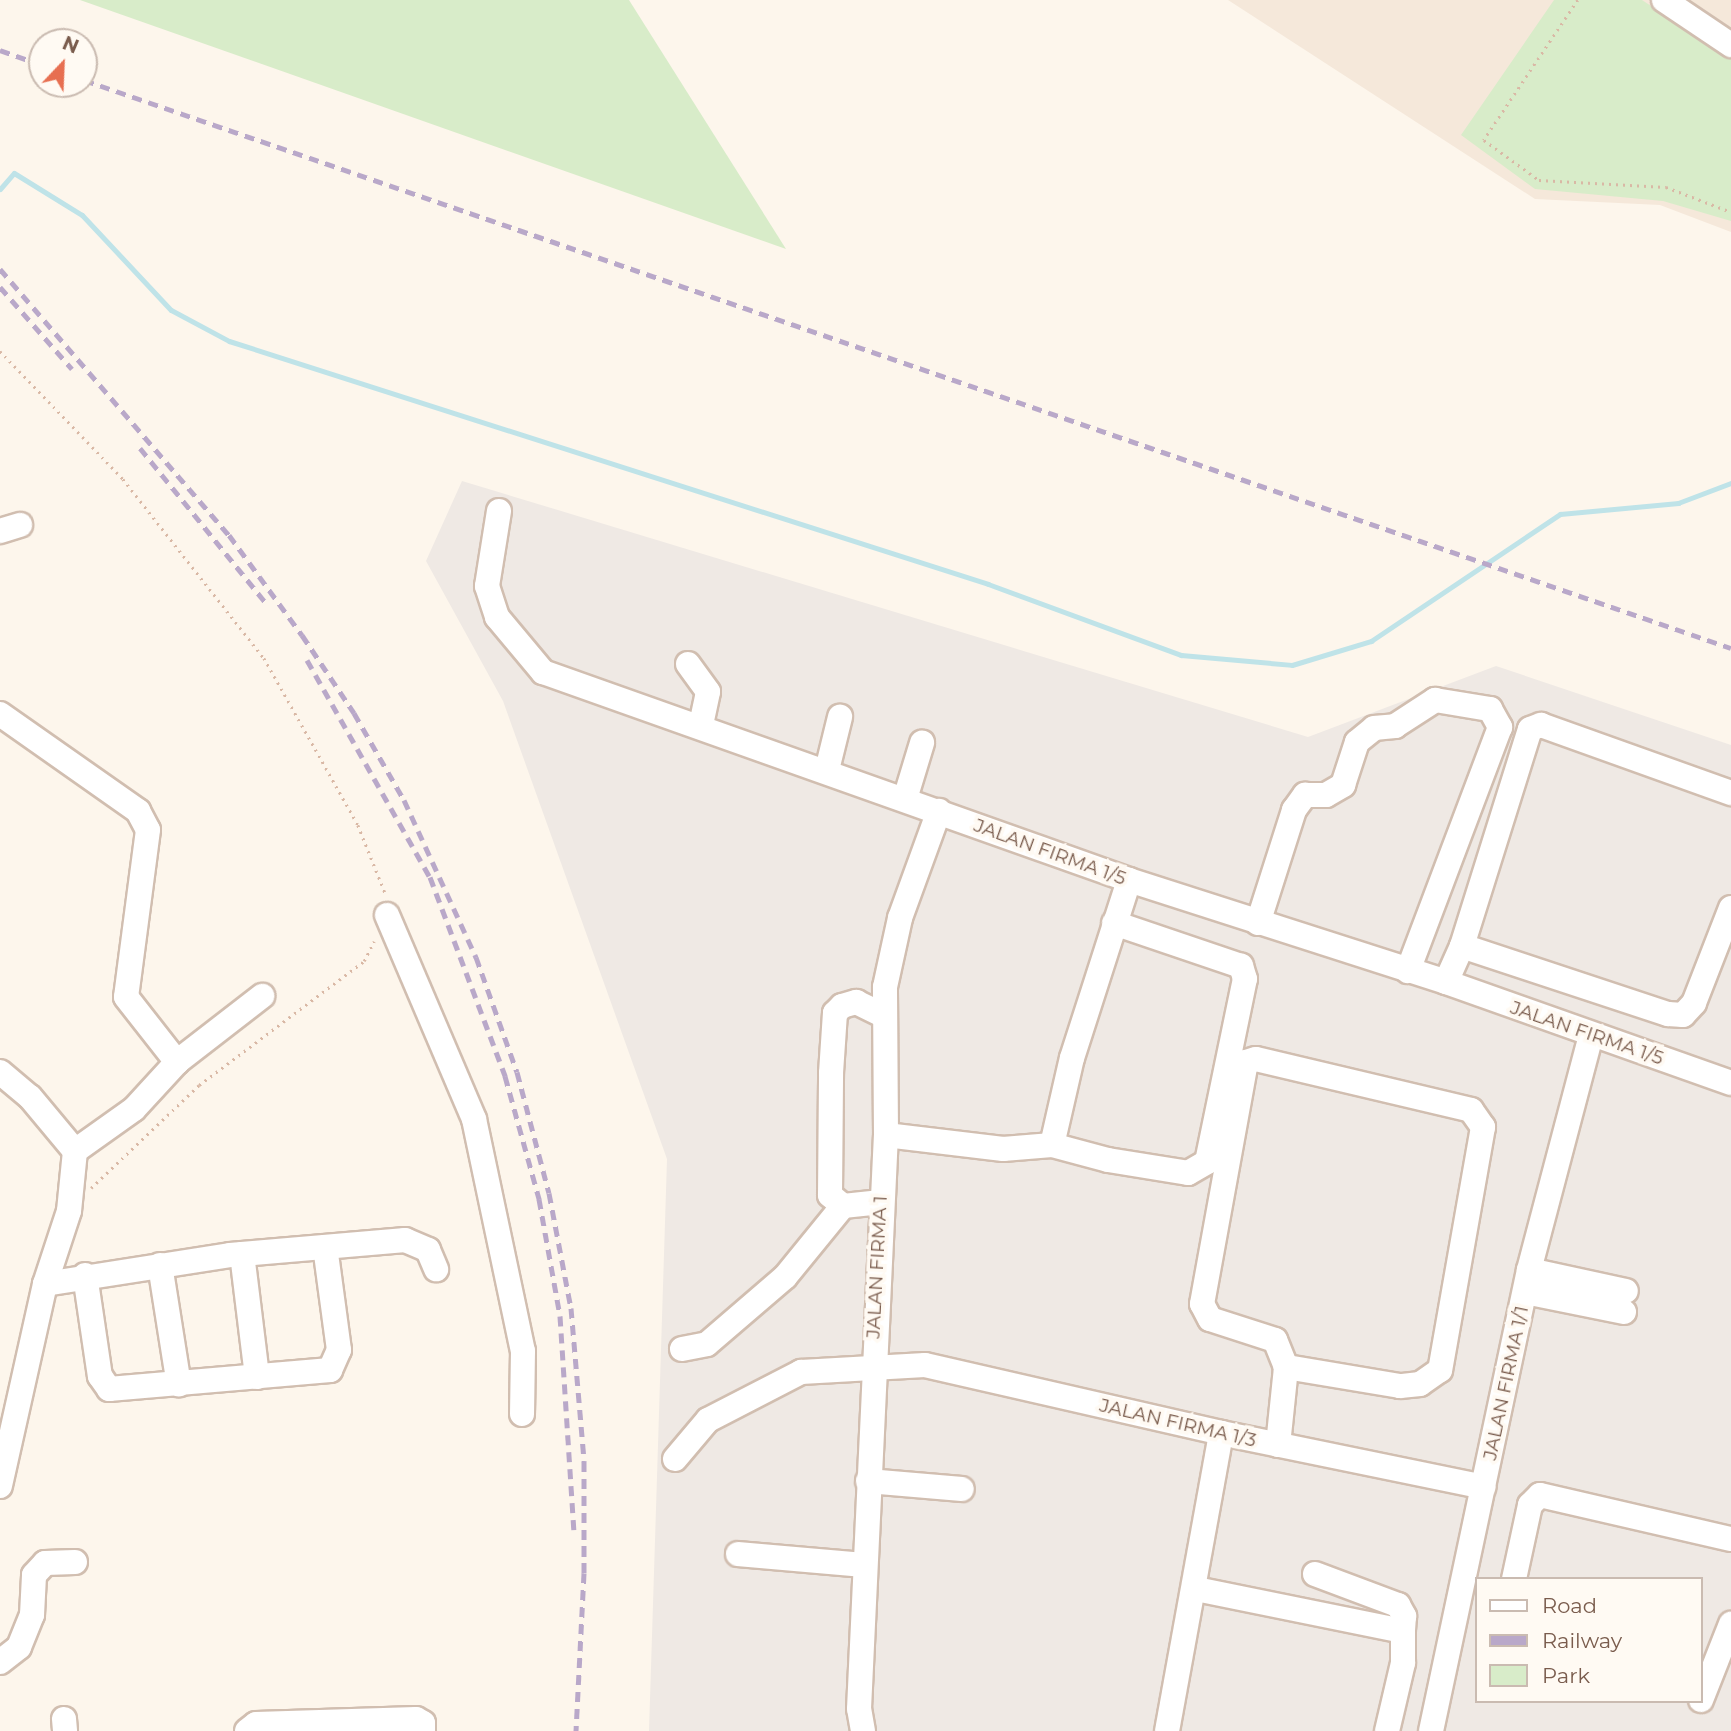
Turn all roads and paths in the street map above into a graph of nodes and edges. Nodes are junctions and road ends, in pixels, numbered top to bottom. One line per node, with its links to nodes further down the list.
1 (1578, 0): 4 (path)
2 (1664, 0): 3 (street)
3 (1731, 45)
4 (1731, 212)
5 (0, 351): 18 (path)
6 (499, 511): 10 (street, JALAN FIRMA 1/5)
7 (688, 664): 10 (street)
8 (0, 713): 27 (street)
9 (840, 718): 12 (street)
10 (701, 726): 12 (street, JALAN FIRMA 1/5)
11 (922, 743): 14 (street)
12 (827, 770): 14 (street, JALAN FIRMA 1/5)
13 (1731, 793): 21 (street)
14 (905, 799): 15 (street, JALAN FIRMA 1/5)
15 (939, 811): 16 (street, JALAN FIRMA 1/5); 25 (street, JALAN FIRMA 1)
16 (1129, 880): 19 (street); 20 (street, JALAN FIRMA 1/5)
17 (1731, 908): 21 (street)
18 (387, 915): 35 (path); 49 (street)
19 (1114, 923): 31 (street); 31 (street)
20 (1258, 923): 22 (street, JALAN FIRMA 1/5); 22 (street)
21 (1462, 946): 23 (street)
22 (1408, 971): 23 (street, JALAN FIRMA 1/5)
23 (1446, 982): 26 (street, JALAN FIRMA 1/5)
24 (262, 996): 27 (street)
25 (883, 1015): 30 (street, JALAN FIRMA 1); 34 (street)
26 (1591, 1036): 29 (street, JALAN FIRMA 1/5); 41 (street, JALAN FIRMA 1/1)
27 (177, 1062): 32 (street)
28 (0, 1072): 32 (street)
29 (1731, 1082)
30 (886, 1135): 31 (street); 33 (street, JALAN FIRMA 1)
31 (1052, 1145)
32 (75, 1151): 35 (street)
33 (881, 1202): 34 (street); 46 (street, JALAN FIRMA 1)
34 (843, 1206): 44 (street)
35 (69, 1211): 42 (street)
36 (325, 1247): 37 (street); 39 (street); 47 (street)
37 (242, 1254): 38 (street); 47 (street)
38 (160, 1265): 40 (street); 48 (street)
39 (436, 1269)
40 (85, 1275): 42 (street); 48 (street)
41 (1527, 1281): 43 (street); 55 (street, JALAN FIRMA 1/1)
42 (45, 1283): 54 (street)
43 (1625, 1302)
44 (682, 1349)
45 (1286, 1367): 45 (street); 51 (street)
46 (872, 1370): 50 (street, JALAN FIRMA 1/3); 52 (street, JALAN FIRMA 1/3); 53 (street, JALAN FIRMA 1)
47 (257, 1377): 48 (street)
48 (179, 1385)
49 (522, 1414)
50 (1220, 1433): 51 (street, JALAN FIRMA 1/3); 64 (street)
51 (1278, 1445): 55 (street, JALAN FIRMA 1/3)
52 (675, 1459)
53 (868, 1481): 56 (street); 60 (street, JALAN FIRMA 1)
54 (0, 1486)
55 (1484, 1487): 63 (street, JALAN FIRMA 1/1)
56 (962, 1489)
57 (1731, 1539): 62 (street)
58 (738, 1554): 60 (street)
59 (75, 1562): 67 (street)
60 (864, 1565): 71 (street, JALAN FIRMA 1)
61 (1315, 1574): 66 (street)
62 (1514, 1577)
63 (1470, 1581): 74 (street, JALAN FIRMA 1/1)
64 (1196, 1589): 66 (street); 72 (street)
65 (1731, 1624): 68 (street)
66 (1403, 1631): 73 (street)
67 (0, 1662)
68 (1703, 1694)
69 (247, 1731): 70 (street)
70 (423, 1731)
71 (863, 1731)
72 (1167, 1731)
73 (1387, 1731)
74 (1431, 1731)

